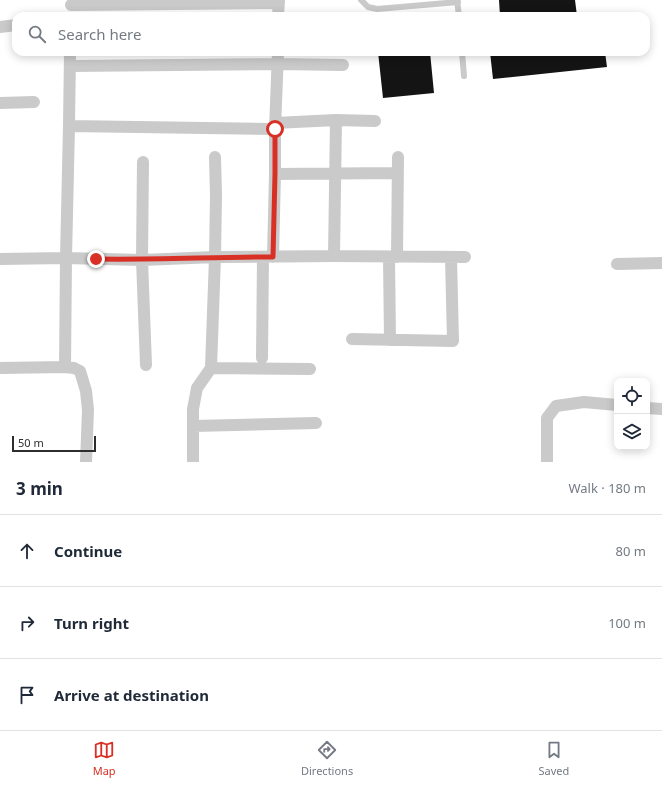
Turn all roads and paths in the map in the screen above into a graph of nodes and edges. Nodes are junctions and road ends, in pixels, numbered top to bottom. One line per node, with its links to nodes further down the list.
1 (361, 0): 3 (lane)
2 (279, 1): 4 (street); 5 (street)
3 (458, 1): 6 (lane)
4 (71, 7)
5 (278, 12)
6 (459, 12)
7 (12, 26): 8 (street)
8 (0, 27)
9 (70, 56): 13 (street)
10 (462, 56): 14 (lane)
11 (278, 58): 12 (street); 13 (street); 20 (street)
12 (343, 65)
13 (70, 66): 19 (street)
14 (464, 76)
15 (34, 102): 16 (street)
16 (0, 103)
17 (336, 120): 18 (street); 20 (street); 24 (street)
18 (375, 121)
19 (69, 126): 20 (street); 33 (street)
20 (275, 126): 26 (street)
21 (215, 157): 28 (street)
22 (398, 157): 25 (street)
23 (143, 162): 35 (street)
24 (334, 173): 25 (street); 26 (street); 27 (street)
25 (398, 173): 30 (street)
26 (275, 174): 29 (street)
27 (334, 256): 29 (street); 30 (street)
28 (215, 257): 29 (street); 35 (street); 44 (street)
29 (268, 257): 40 (street)
30 (393, 257): 31 (street); 39 (street)
31 (451, 257): 32 (street); 39 (street)
32 (465, 257)
33 (66, 258): 34 (street); 35 (street); 42 (street)
34 (0, 259)
35 (142, 260): 41 (street)
36 (662, 263): 37 (street)
37 (617, 264)
38 (352, 339): 39 (street)
39 (390, 340)
40 (262, 358)
41 (146, 365)
42 (65, 367): 43 (street); 51 (street)
43 (0, 368)
44 (210, 368): 45 (street); 50 (street)
45 (310, 369)
46 (614, 405): 53 (street)
47 (650, 408): 48 (street)
48 (662, 409)
49 (316, 423): 50 (street)
50 (193, 426): 52 (street)
51 (86, 462)
52 (193, 462)
53 (547, 462)

